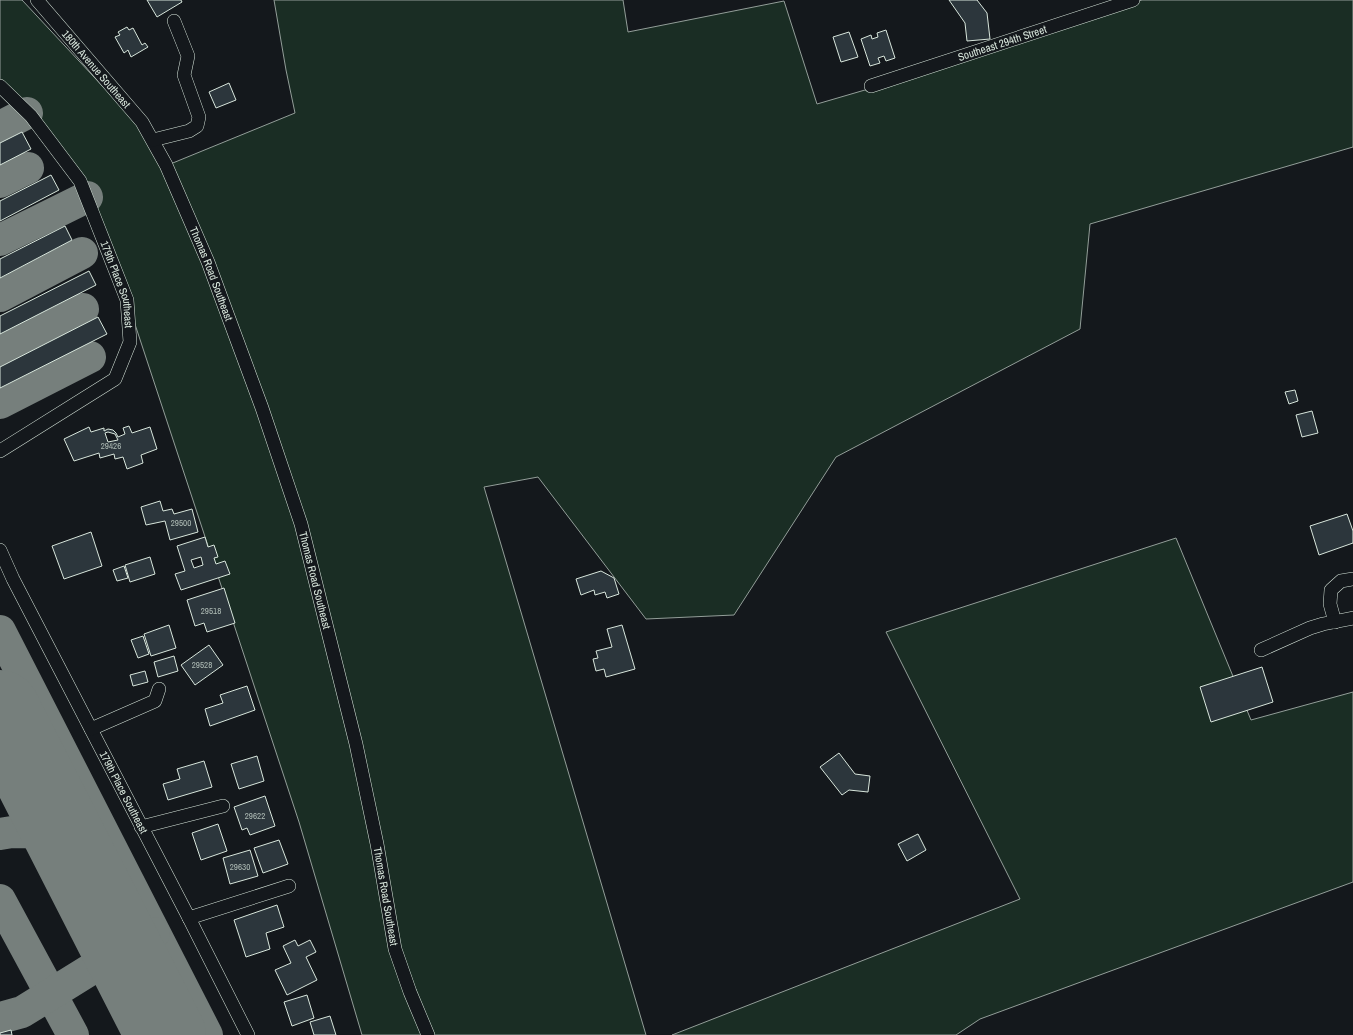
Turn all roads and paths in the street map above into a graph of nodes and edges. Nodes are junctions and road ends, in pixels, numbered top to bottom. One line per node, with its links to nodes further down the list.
1 (37, 0): 6 (street, 180th Avenue Southeast)
2 (1133, 0): 5 (street, Southeast 294th Street)
3 (174, 21): 6 (street)
4 (0, 86): 7 (street, 179th Place Southeast)
5 (871, 86)
6 (153, 140): 20 (street, Thomas Road Southeast)
7 (0, 451)
8 (0, 550): 14 (street, 179th Place Southeast)
9 (1353, 579): 11 (street)
10 (1353, 618): 11 (street)
11 (1335, 622): 12 (street)
12 (1261, 650)
13 (159, 689): 14 (street)
14 (91, 729): 16 (street, 179th Place Southeast)
15 (223, 806): 16 (street)
16 (141, 827): 18 (street, 179th Place Southeast)
17 (289, 886): 18 (street)
18 (189, 918): 19 (street, 179th Place Southeast)
19 (248, 1035)
20 (428, 1035)

